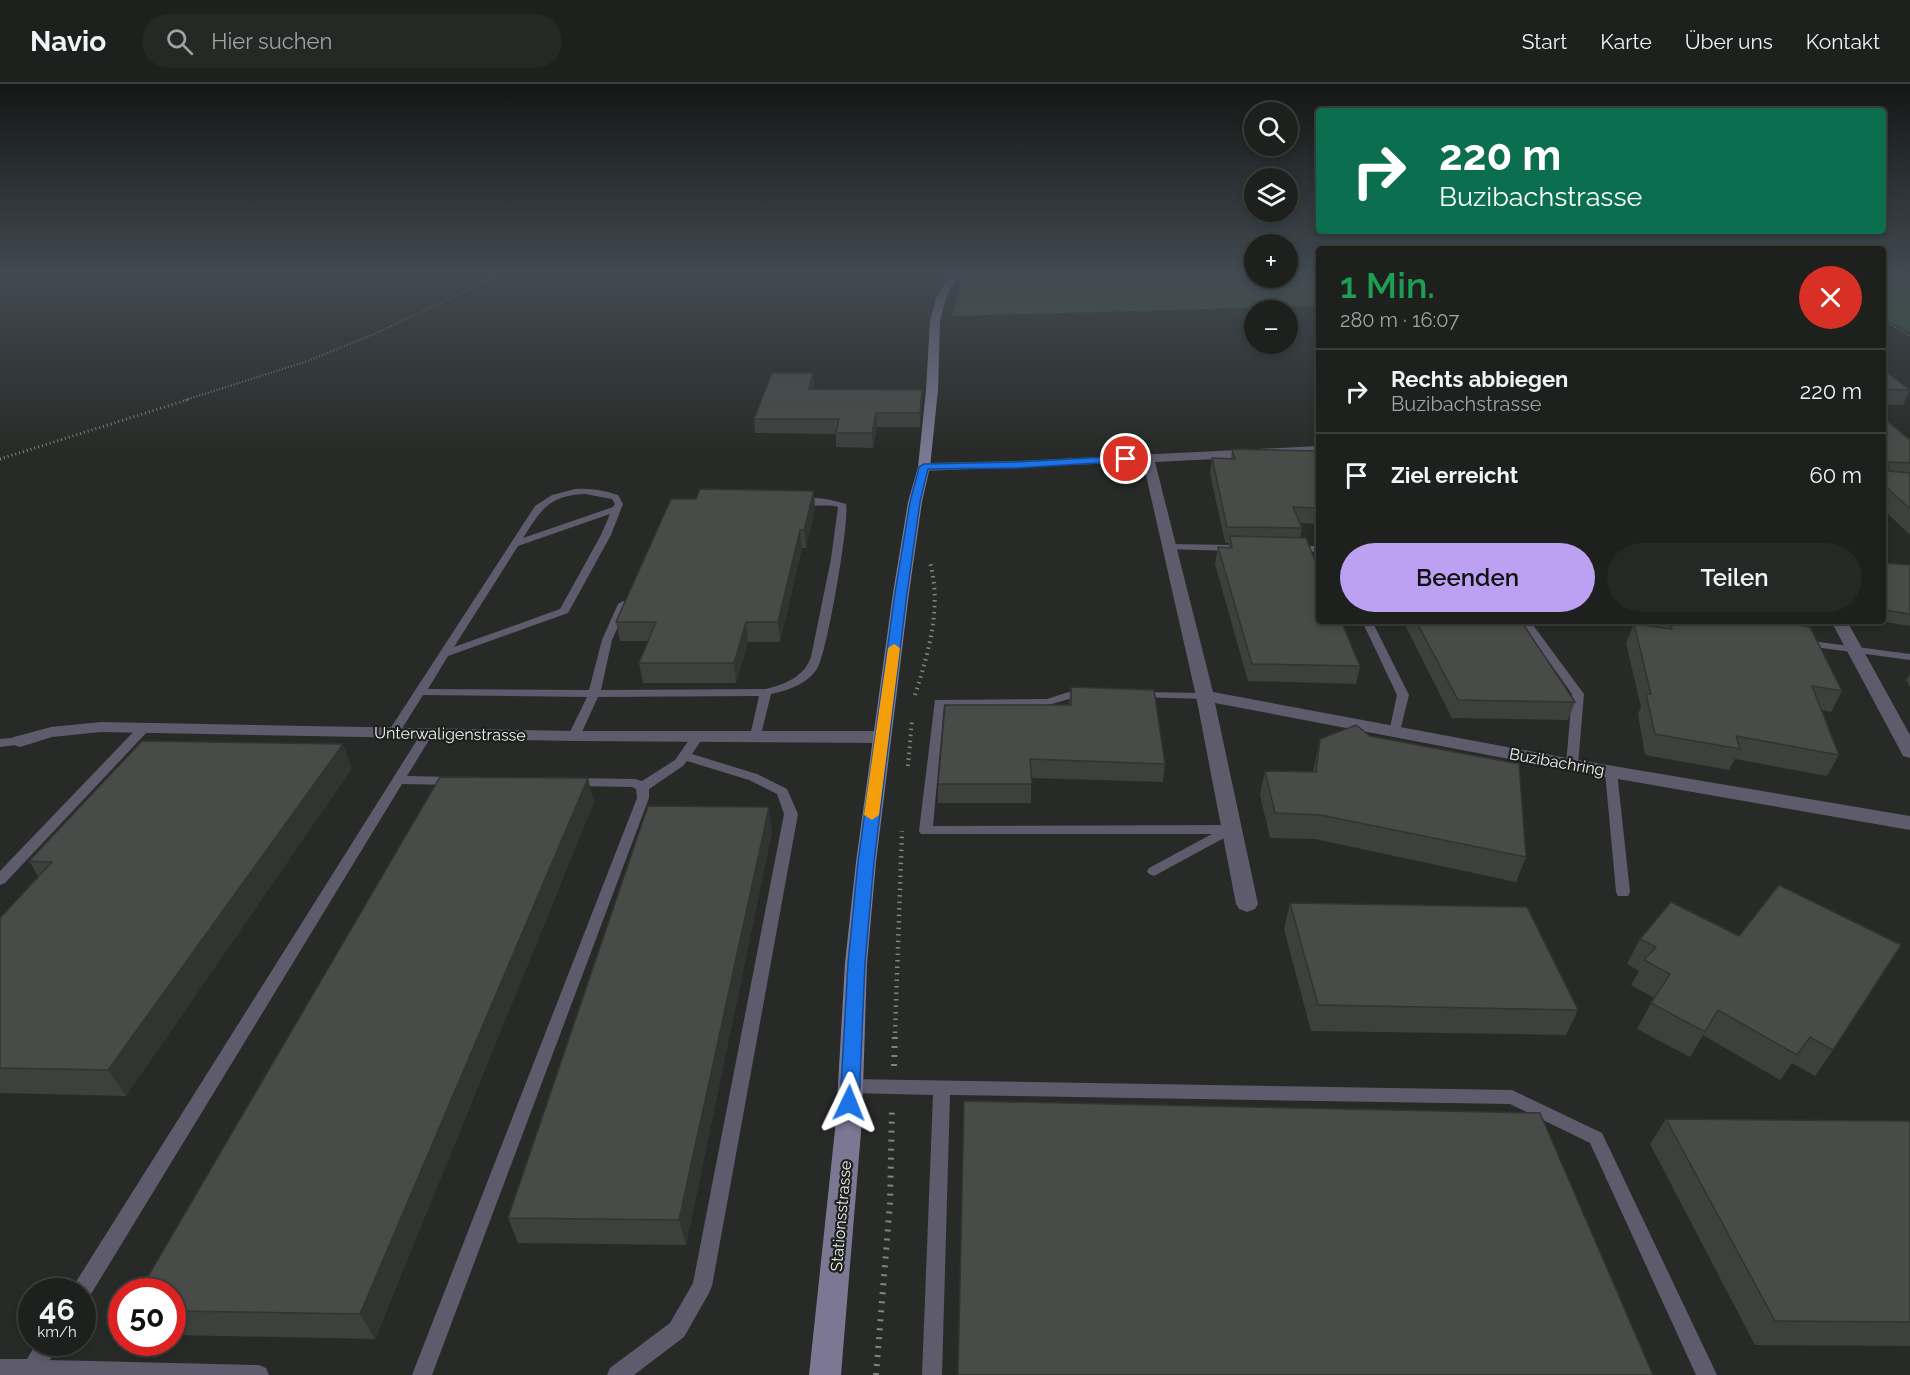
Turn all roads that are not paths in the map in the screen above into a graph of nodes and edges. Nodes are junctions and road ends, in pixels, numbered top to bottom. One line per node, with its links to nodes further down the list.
1 (933, 335): 4 (main road, Stationsstrasse)
2 (1316, 450): 3 (street)
3 (1148, 457): 4 (street); 8 (street)
4 (924, 467): 33 (main road, Stationsstrasse)
5 (786, 502): 21 (lane)
6 (617, 509): 7 (lane); 7 (lane); 18 (lane)
7 (515, 544): 18 (lane)
8 (1170, 547): 9 (lane); 25 (street)
9 (1239, 548)
10 (1284, 549): 11 (lane)
11 (1316, 549)
12 (630, 589): 22 (lane)
13 (1368, 624): 29 (lane)
14 (1527, 624): 38 (lane)
15 (1841, 624): 17 (street)
16 (1789, 640): 17 (lane)
17 (1854, 650): 19 (lane); 36 (street)
18 (444, 654): 20 (lane)
19 (1910, 657)
20 (420, 692): 22 (lane); 27 (lane)
21 (766, 692): 22 (lane); 32 (lane)
22 (594, 694): 30 (lane)
23 (1092, 695): 45 (lane)
24 (1123, 695): 25 (lane)
25 (1205, 696): 29 (street, Buzibachring); 45 (street)
26 (144, 728): 27 (street, Unterwaligenstrasse); 34 (street, Unterwaligenstrasse); 47 (lane)
27 (394, 732): 28 (street, Unterwaligenstrasse)
28 (428, 732): 30 (street, Unterwaligenstrasse); 40 (lane)
29 (1395, 732): 38 (street, Buzibachring)
30 (574, 736): 31 (street, Unterwaligenstrasse)
31 (698, 736): 32 (street, Unterwaligenstrasse); 37 (lane)
32 (756, 736): 33 (street, Unterwaligenstrasse)
33 (881, 737): 50 (main road, Stationsstrasse)
34 (20, 741): 35 (lane)
35 (0, 743)
36 (1910, 752)
37 (685, 756): 43 (lane); 58 (lane)
38 (1572, 765): 39 (street, Buzibachring)
39 (1611, 772): 44 (street, Buzibachring); 48 (lane)
40 (399, 780): 41 (lane); 52 (lane)
41 (469, 781)
42 (562, 782): 43 (lane)
43 (642, 787): 57 (lane)
44 (1910, 823)
45 (1230, 830): 46 (lane); 49 (street)
46 (1154, 871)
47 (0, 880)
48 (1623, 892)
49 (1247, 904)
50 (850, 1086): 51 (lane); 59 (main road, Stationsstrasse)
51 (942, 1087): 60 (lane); 61 (lane)
52 (90, 1278)
53 (40, 1356): 55 (lane)
54 (0, 1369): 55 (lane)
55 (32, 1370): 56 (lane)
56 (259, 1375)
57 (422, 1375)
58 (618, 1375)
59 (825, 1375)
60 (932, 1375)
61 (1707, 1375)

